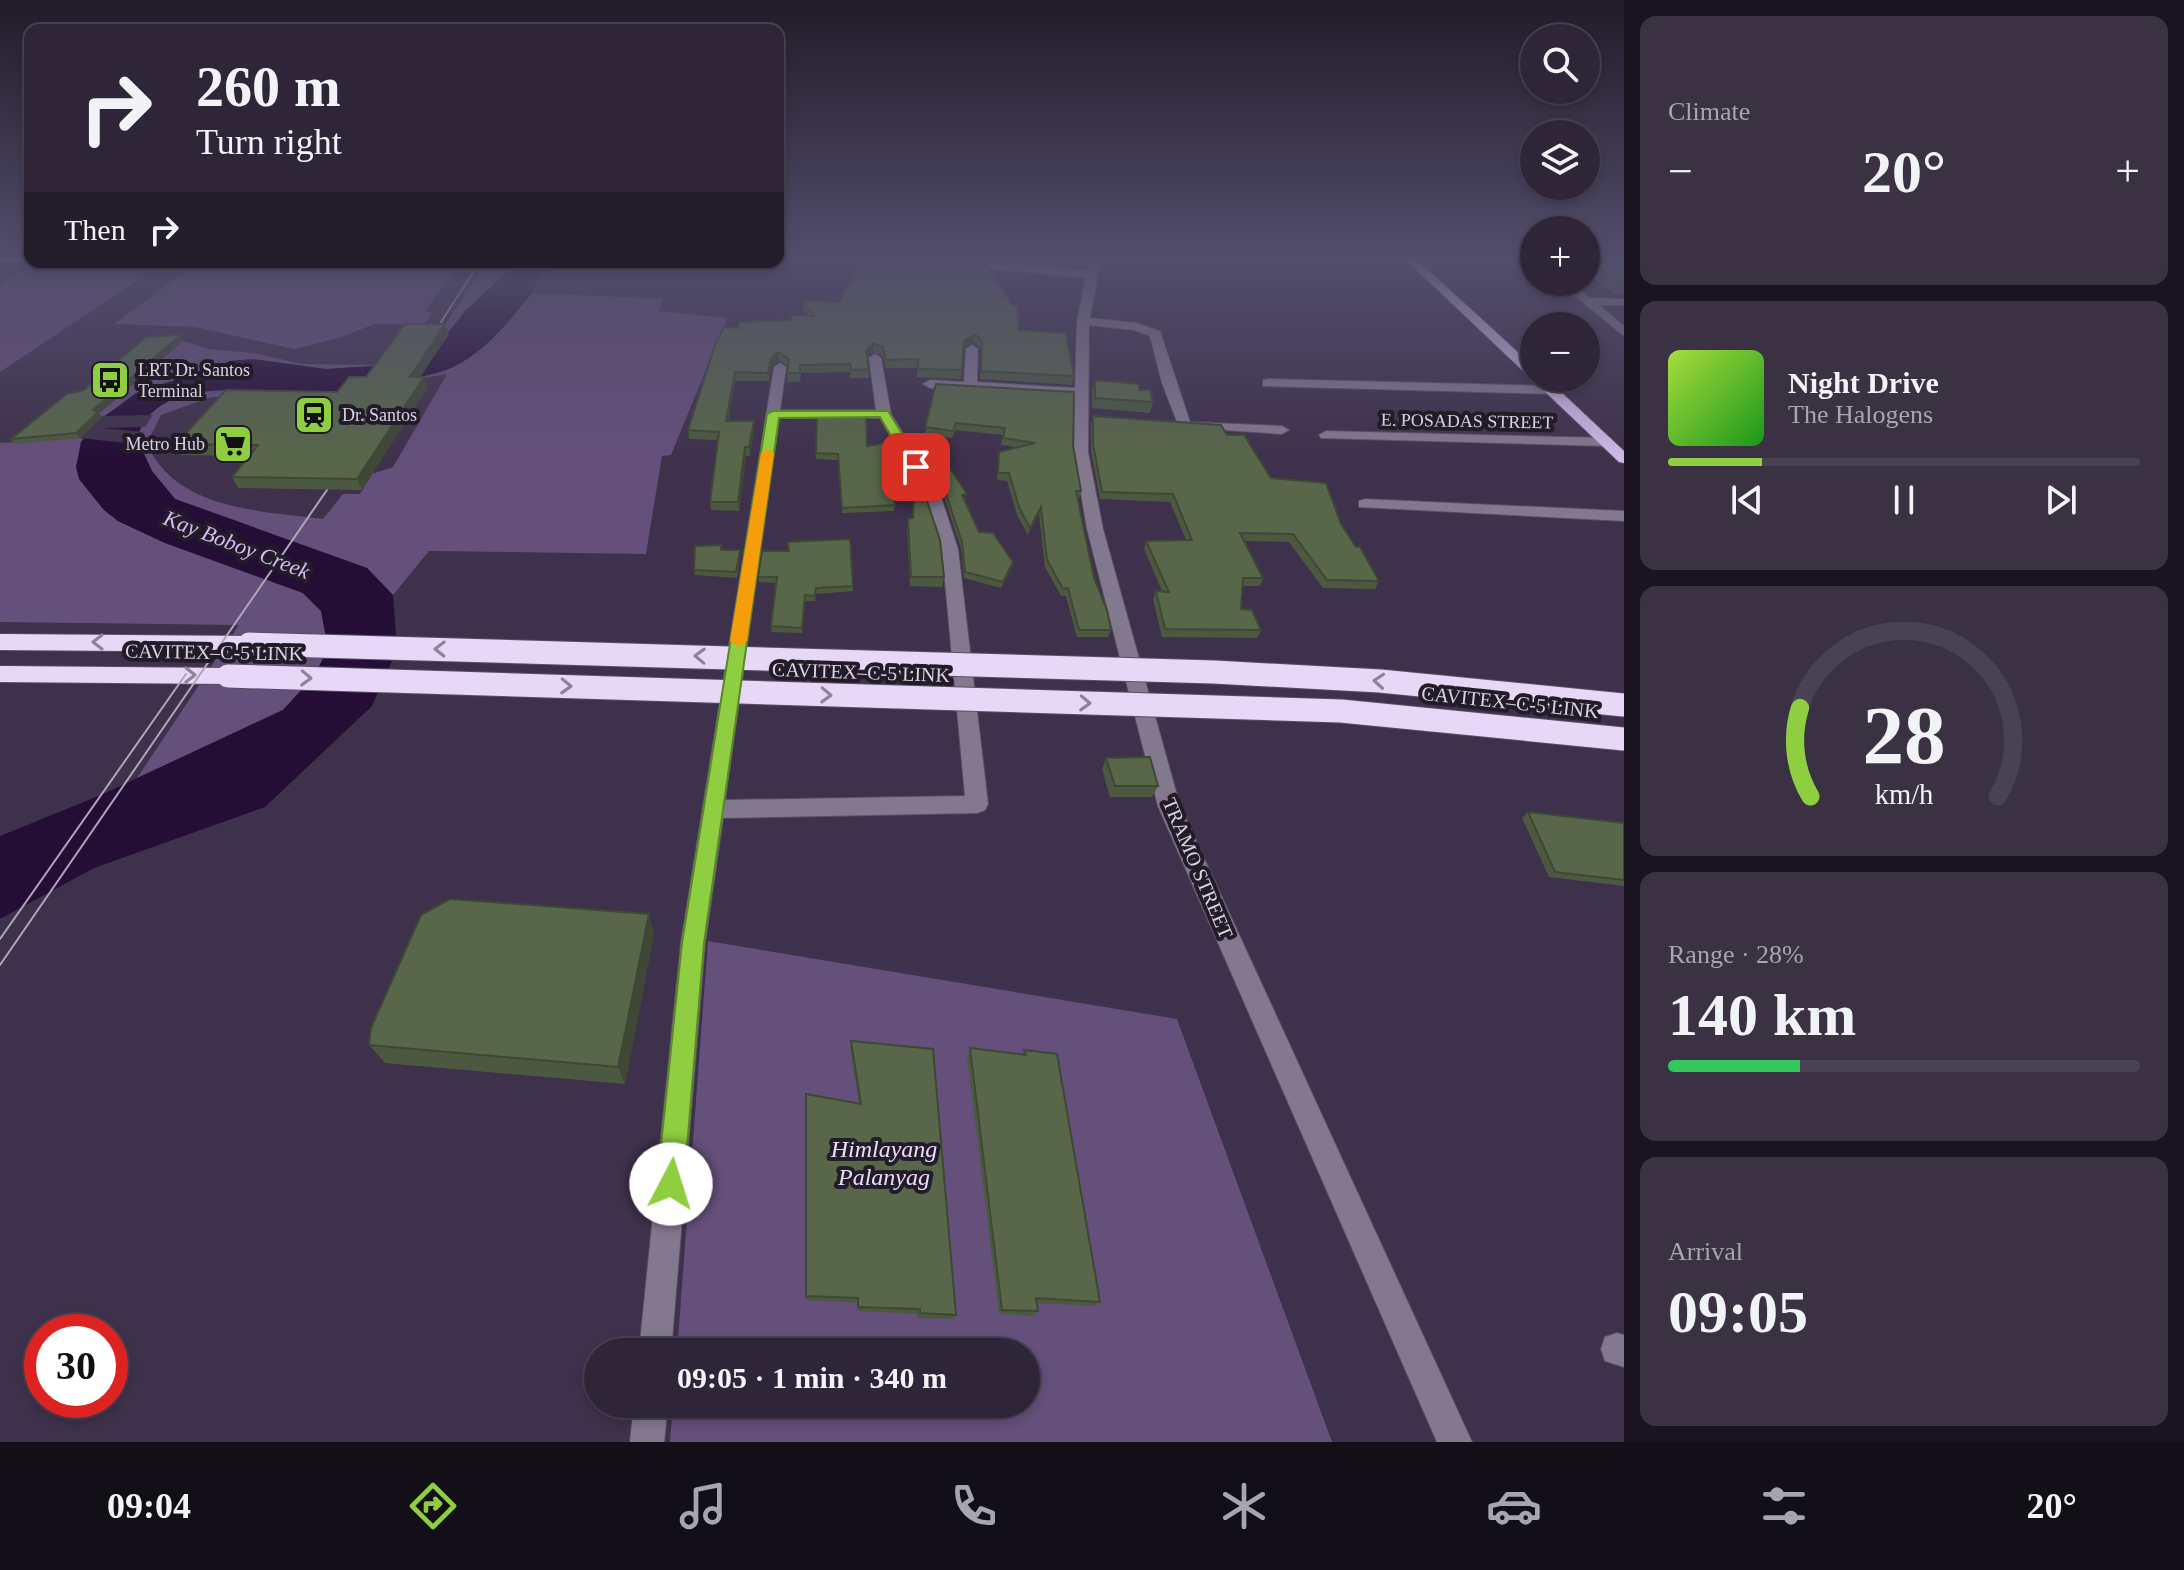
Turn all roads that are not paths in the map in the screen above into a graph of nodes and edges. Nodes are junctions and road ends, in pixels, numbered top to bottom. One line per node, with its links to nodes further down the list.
1 (1083, 324): 13 (street, TRAMO STREET)
2 (1112, 324): 16 (street)
3 (1480, 324): 6 (main road)
4 (972, 349): 10 (street)
5 (875, 358): 15 (street)
6 (1520, 361)
7 (780, 367): 14 (street)
8 (1268, 383): 11 (street)
9 (930, 384): 10 (street)
10 (970, 385): 13 (street)
11 (1520, 389)
12 (1554, 392): 18 (main road)
13 (1086, 408): 30 (street, TRAMO STREET)
14 (773, 414): 15 (street); 26 (street)
15 (884, 414): 26 (street)
16 (1282, 430)
17 (1326, 435): 18 (street, E. POSADAS STREET)
18 (1606, 442): 19 (main road)
19 (1624, 459)
20 (1365, 504): 21 (street)
21 (1624, 516)
22 (0, 642): 24 (highway, CAVITEX–C-5 LINK, one-way to 22, bridge)
23 (0, 674): 25 (highway, CAVITEX–C-5 LINK, one-way to 25, bridge)
24 (1624, 705)
25 (1624, 739)
26 (713, 809): 27 (street)
27 (656, 1338)
28 (650, 1418): 29 (street)
29 (647, 1442)
30 (1455, 1442)

